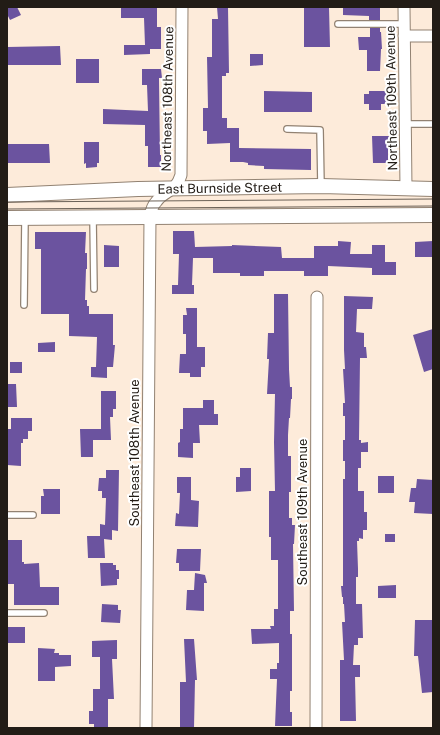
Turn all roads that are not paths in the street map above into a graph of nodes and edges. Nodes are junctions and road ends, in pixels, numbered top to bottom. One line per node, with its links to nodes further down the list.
1 (182, 7): 11 (street, Northeast 108th Avenue)
2 (404, 7): 4 (street, Northeast 109th Avenue)
3 (338, 24): 4 (lane)
4 (404, 24): 5 (street, Northeast 109th Avenue)
5 (404, 36): 6 (street); 7 (street, Northeast 109th Avenue)
6 (433, 36)
7 (405, 124): 8 (lane); 12 (street, Northeast 109th Avenue)
8 (433, 124)
9 (288, 129): 10 (lane)
10 (321, 186): 11 (street, East Burnside Street); 12 (street, East Burnside Street)
11 (173, 188): 14 (street, East Burnside Street); 16 (street, Southeast 108th Avenue)
12 (406, 189): 13 (street, East Burnside Street)
13 (433, 189)
14 (7, 195)
15 (433, 215): 16 (street)
16 (150, 216): 17 (street); 27 (street, Southeast 108th Avenue)
17 (93, 217): 19 (street); 20 (lane)
18 (7, 218): 19 (street)
19 (25, 218): 22 (lane)
20 (94, 289)
21 (317, 297): 28 (street, Southeast 109th Avenue)
22 (24, 305)
23 (7, 515): 24 (lane)
24 (33, 515)
25 (7, 612): 26 (lane)
26 (44, 613)
27 (146, 728)
28 (316, 728)

